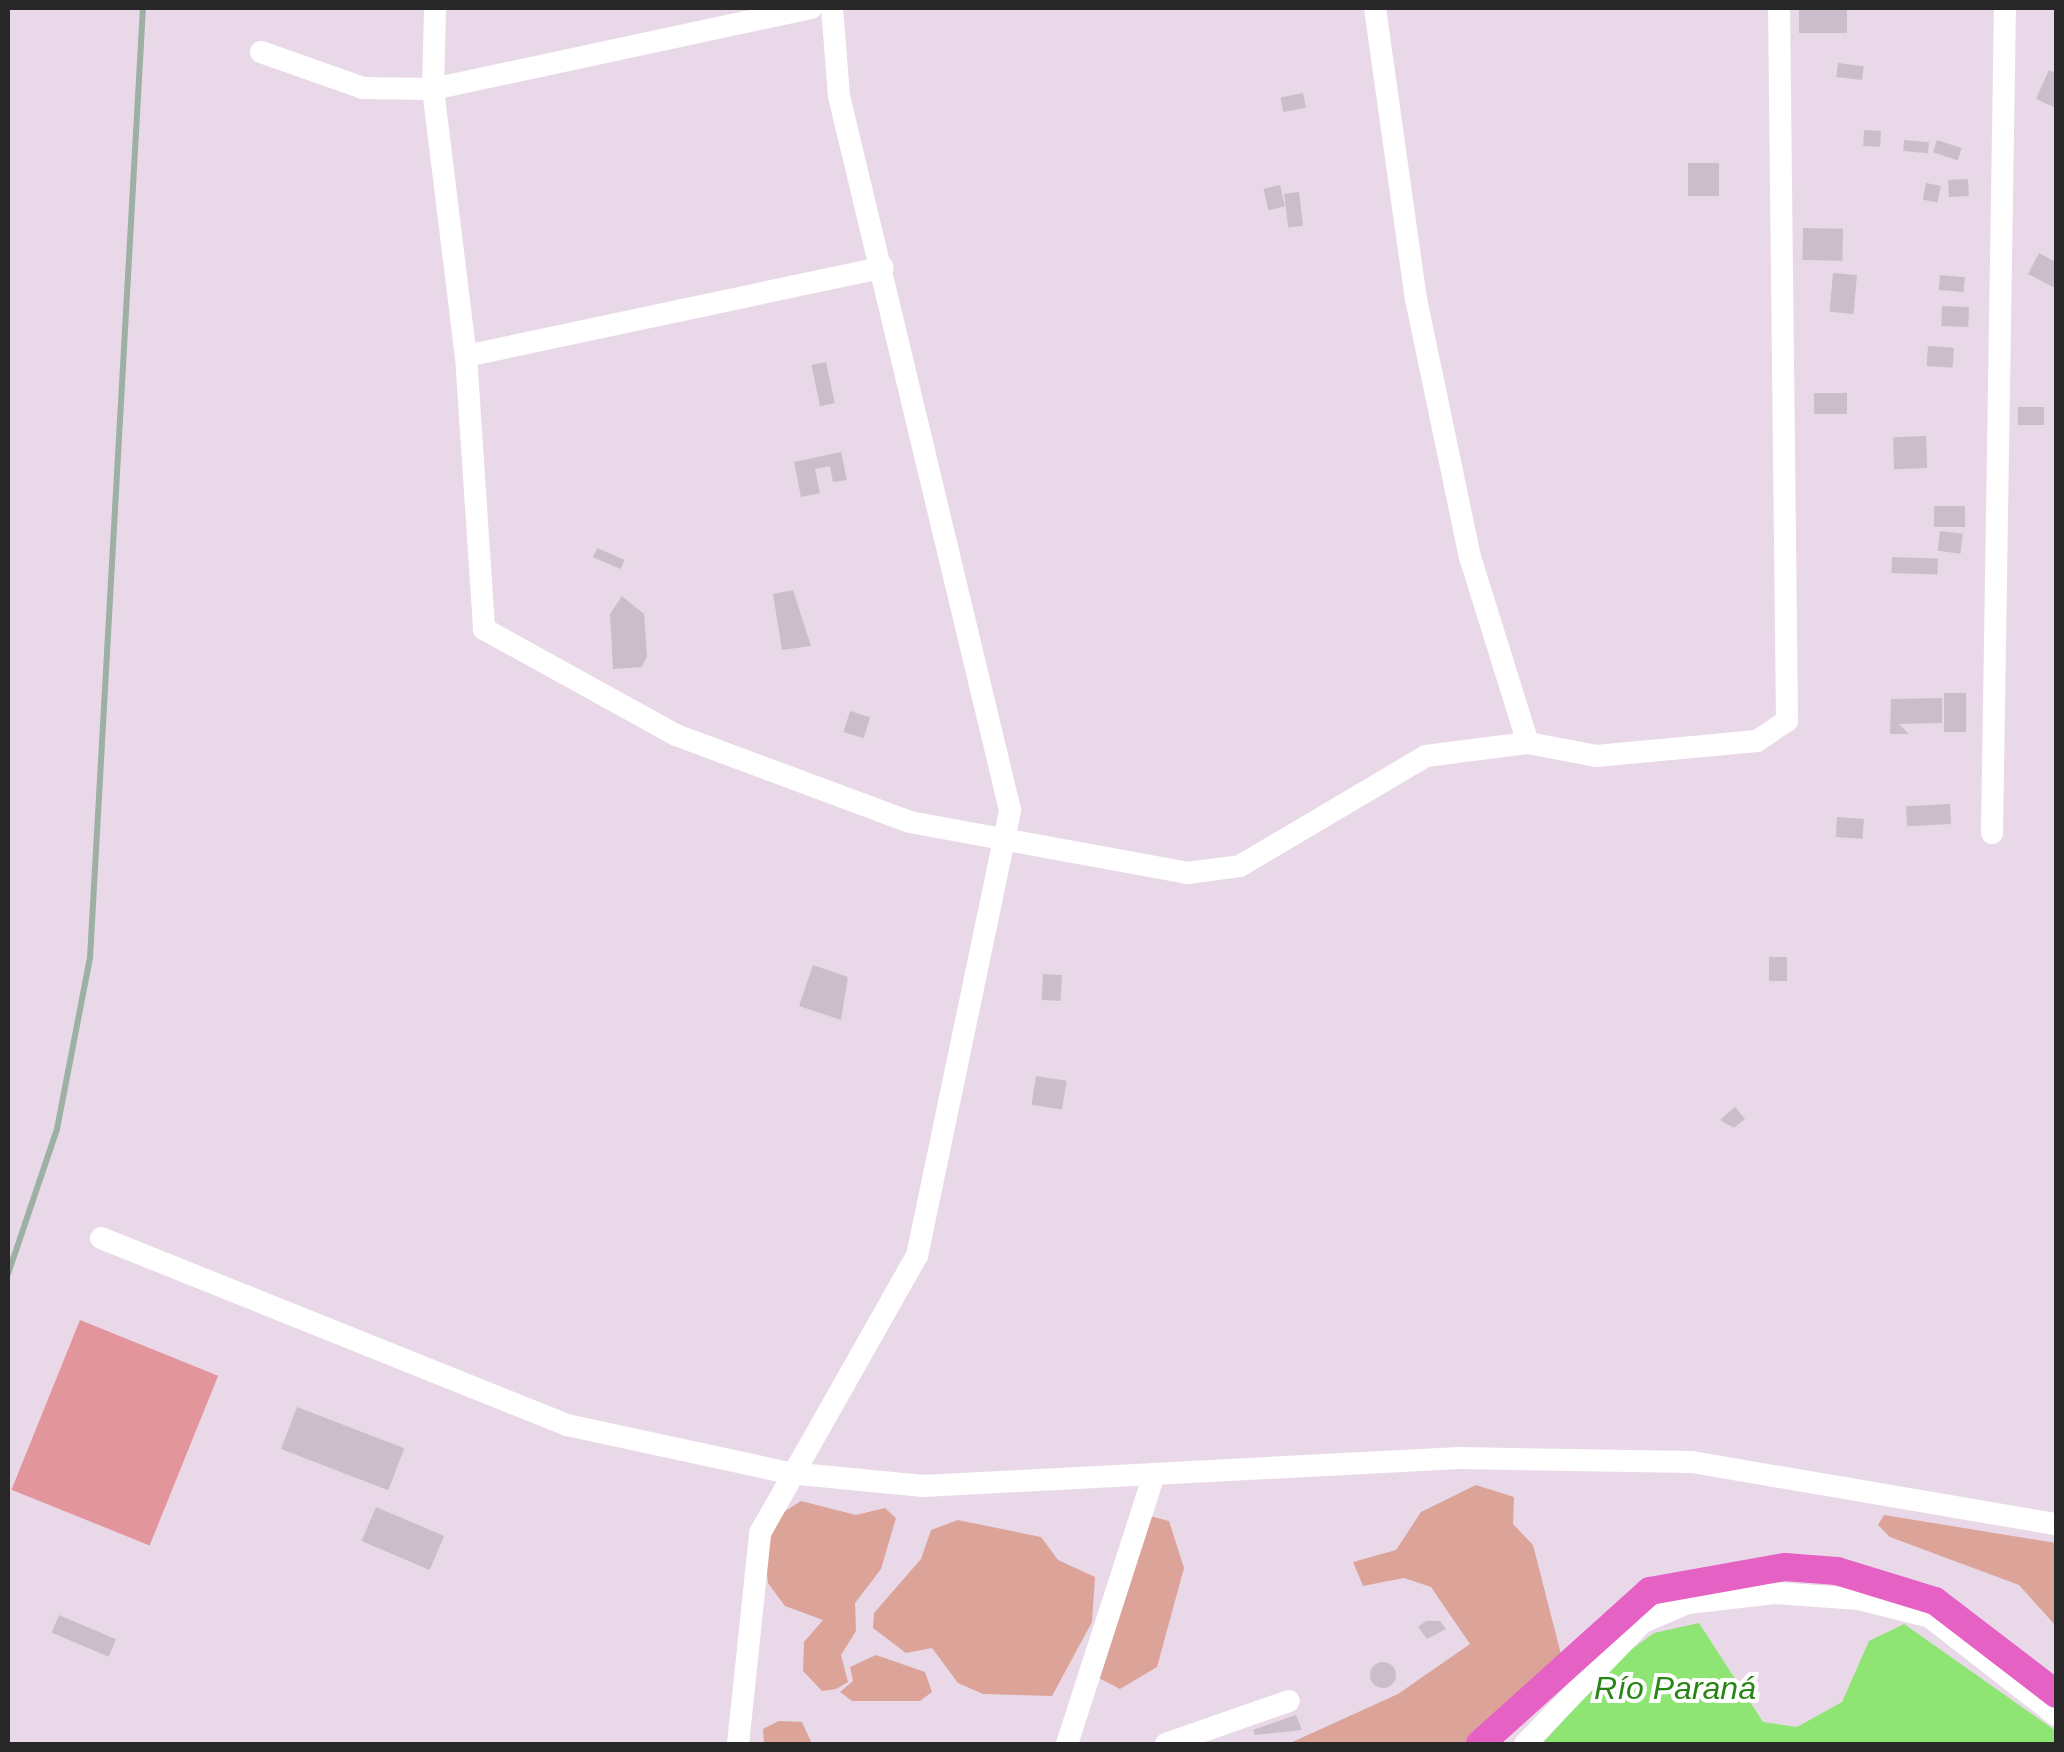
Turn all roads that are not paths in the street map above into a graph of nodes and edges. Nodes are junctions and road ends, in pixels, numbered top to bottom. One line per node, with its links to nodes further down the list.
1 (435, 8): 8 (street)
2 (810, 8): 8 (street)
3 (832, 8): 9 (street)
4 (1374, 8): 11 (street)
5 (1779, 8): 11 (street)
6 (2006, 8): 12 (street)
7 (261, 52): 8 (street)
8 (433, 89): 10 (street)
9 (884, 267): 10 (street); 13 (street)
10 (466, 356): 13 (street)
11 (1528, 744): 13 (street)
12 (1992, 834)
13 (1005, 843): 15 (street)
14 (102, 1238): 15 (street)
15 (789, 1473): 16 (street); 21 (street)
16 (1154, 1474): 17 (street); 22 (street)
17 (2056, 1524)
18 (2056, 1694): 24 (main road)
19 (1289, 1702): 23 (street)
20 (2056, 1715): 25 (street)
21 (738, 1744)
22 (1067, 1744)
23 (1166, 1744)
24 (1480, 1744)
25 (1525, 1744)

